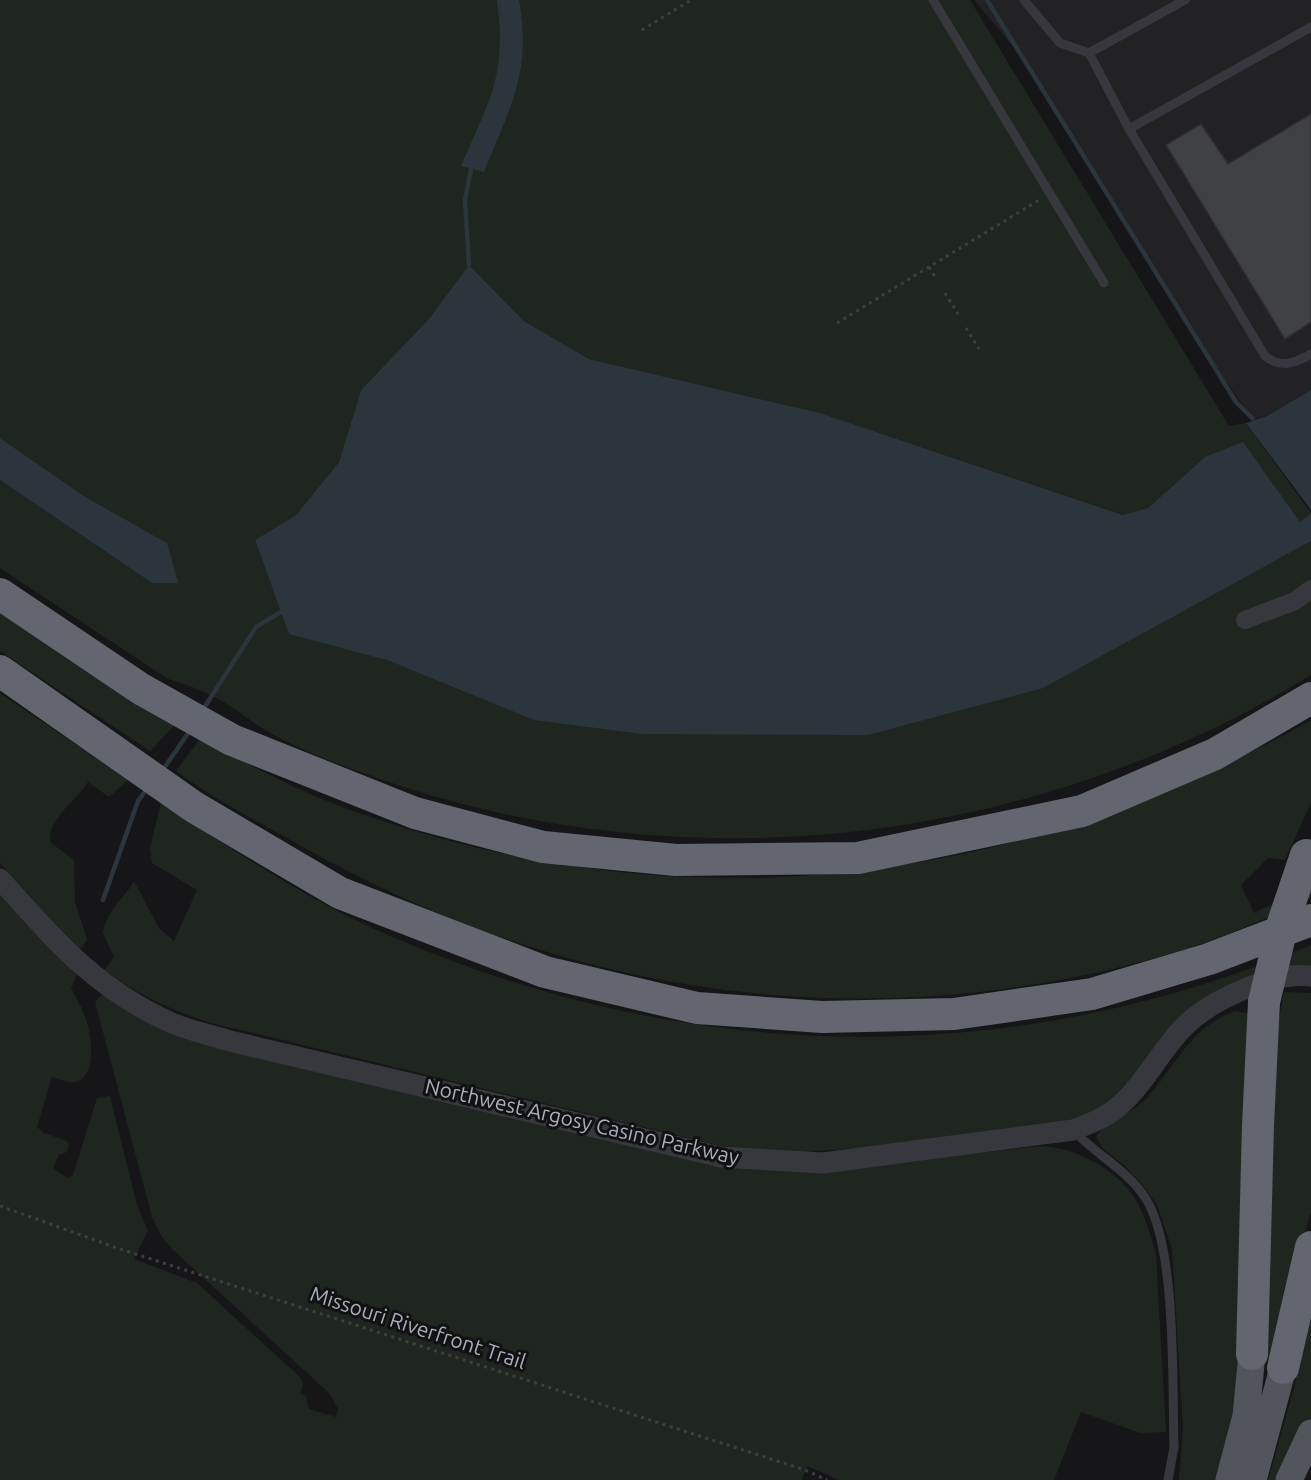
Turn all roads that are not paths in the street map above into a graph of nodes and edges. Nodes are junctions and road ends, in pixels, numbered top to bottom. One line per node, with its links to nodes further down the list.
1 (933, 0): 7 (lane)
2 (1024, 0): 5 (lane)
3 (1185, 0): 5 (lane)
4 (1311, 27): 6 (lane)
5 (1089, 53): 6 (lane)
6 (1129, 129): 8 (lane)
7 (1104, 284)
8 (1311, 354)
9 (1311, 589): 11 (street)
10 (0, 594): 13 (highway)
11 (1245, 620)
12 (0, 671): 16 (highway)
13 (1311, 698)
14 (1308, 849): 20 (highway, bridge)
15 (0, 879): 18 (street, Northwest Argosy Casino Parkway)
16 (1311, 920)
17 (1311, 976): 18 (street, Northwest Argosy Casino Parkway)
18 (1073, 1130): 23 (lane)
19 (1311, 1247): 21 (highway)
20 (1252, 1354): 24 (main road)
21 (1283, 1368): 25 (main road)
22 (1311, 1433): 26 (main road)
23 (1168, 1480)
24 (1229, 1480)
25 (1253, 1480)
26 (1289, 1480)

